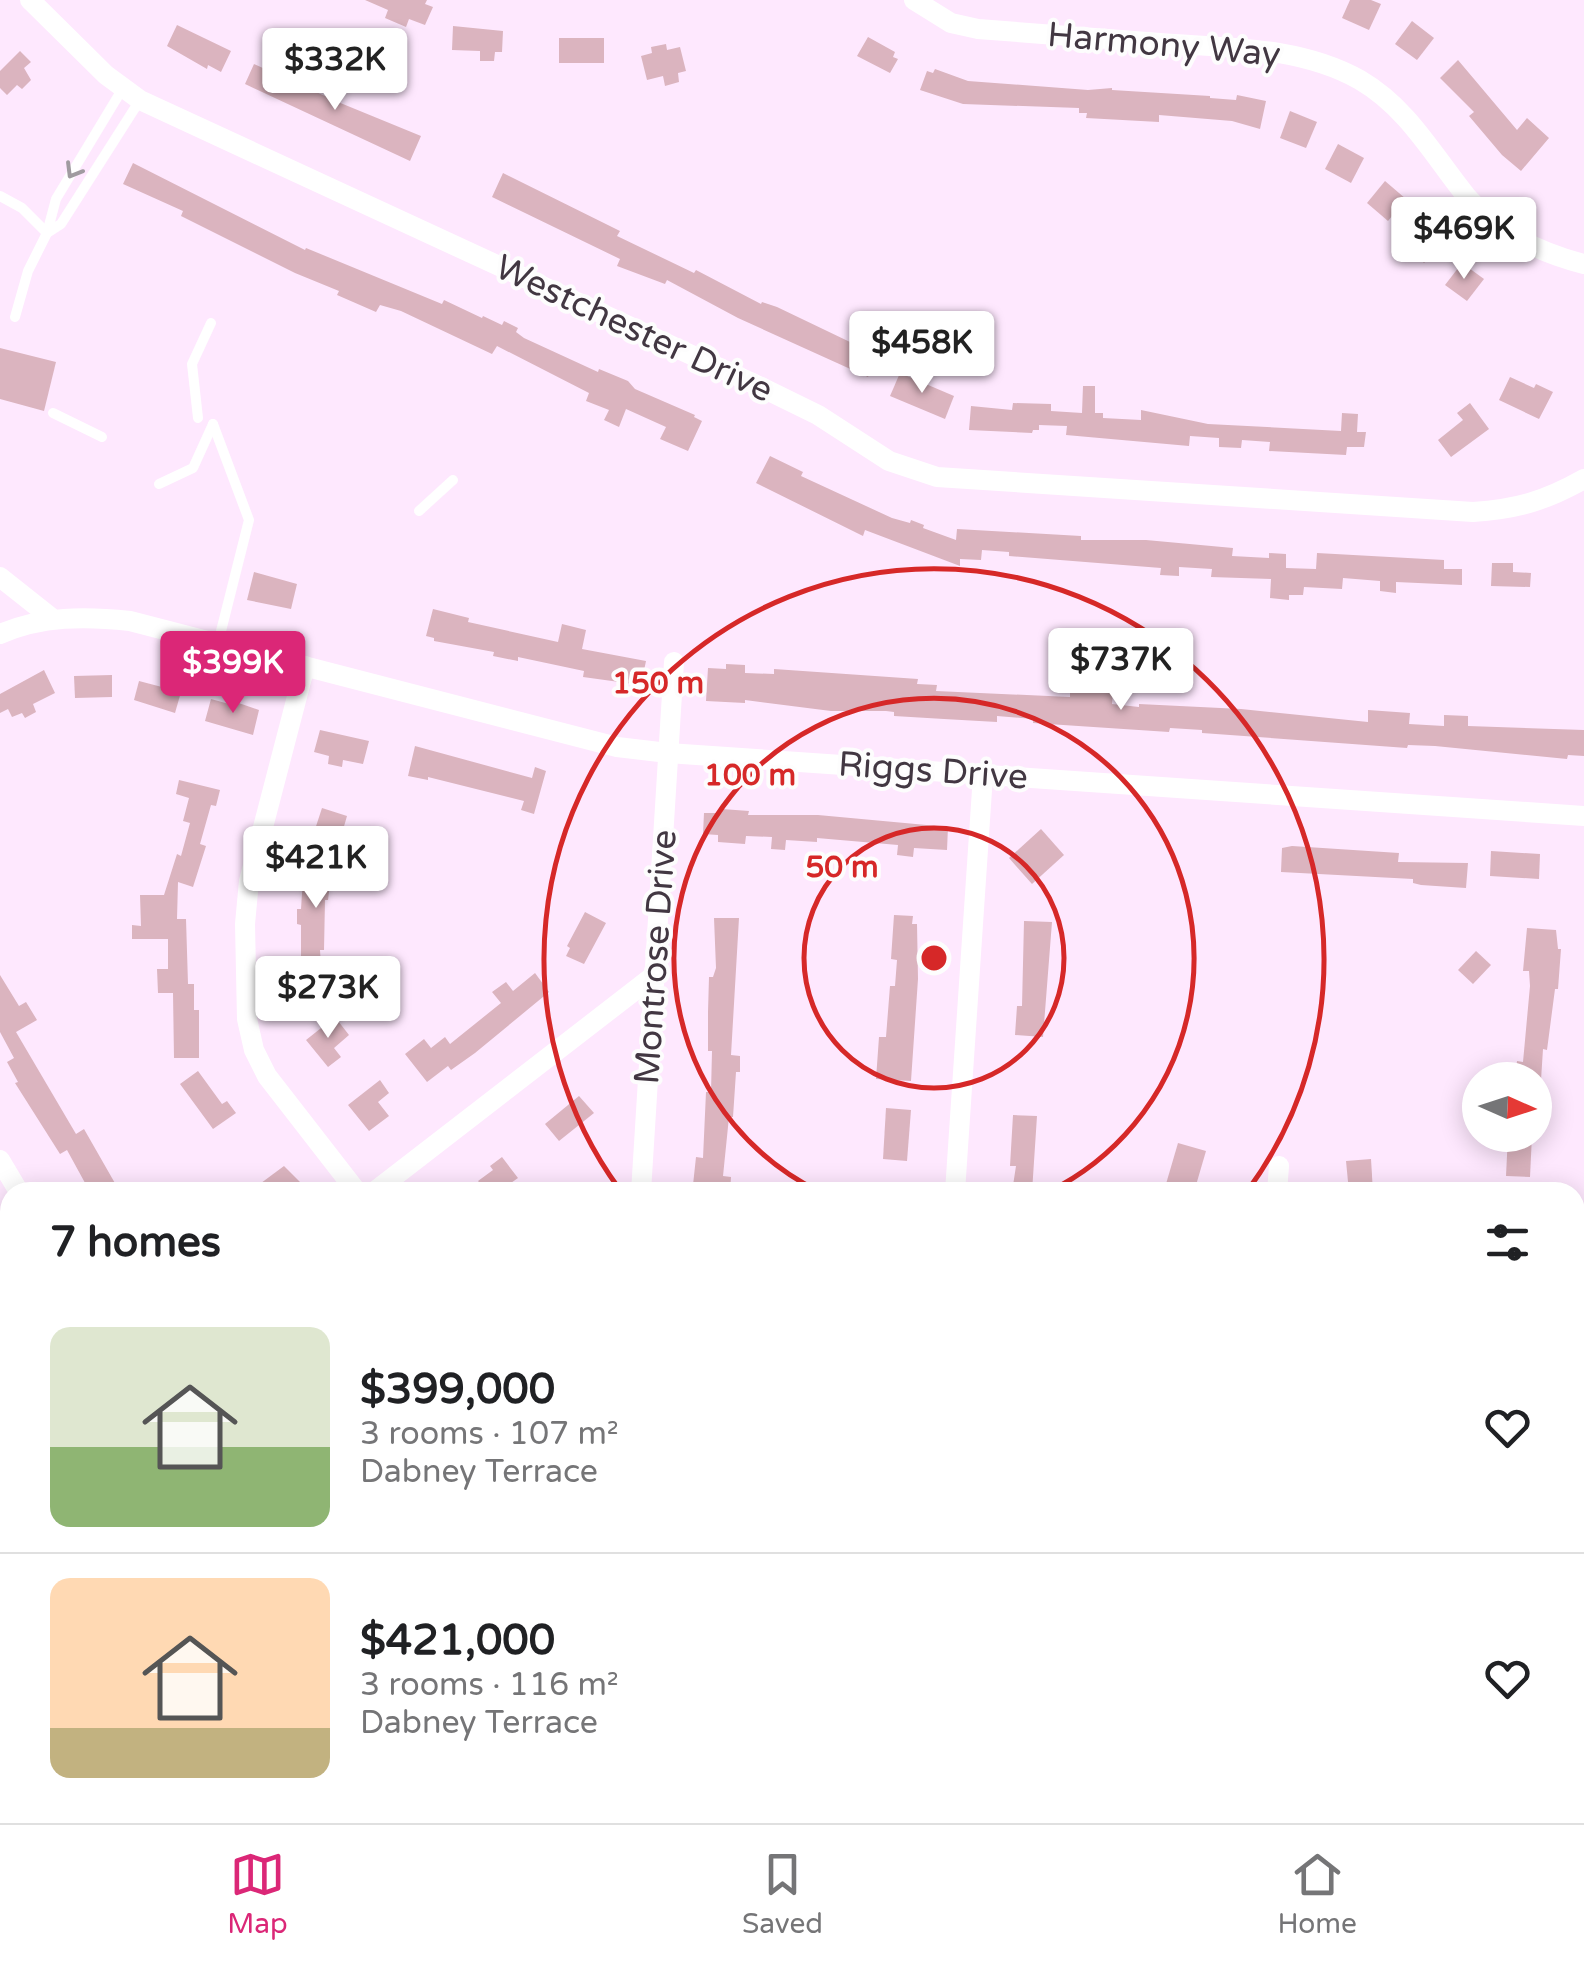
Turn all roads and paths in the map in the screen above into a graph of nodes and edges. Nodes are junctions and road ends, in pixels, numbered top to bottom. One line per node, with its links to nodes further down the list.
1 (30, 0): 3 (street, Westchester Drive)
2 (914, 0): 6 (street, Harmony Way)
3 (131, 94): 5 (lane, one-way to 5); 5 (lane); 13 (street, Westchester Drive)
4 (0, 196): 5 (lane)
5 (47, 233): 7 (lane)
6 (1584, 264)
7 (15, 317)
8 (210, 324): 10 (lane)
9 (52, 412): 11 (lane)
10 (198, 418)
11 (102, 437)
12 (453, 480): 15 (lane)
13 (1584, 480)
14 (159, 484): 19 (lane)
15 (419, 512)
16 (0, 577): 17 (street)
17 (53, 619): 18 (street, Riggs Drive); 19 (street, Riggs Drive)
18 (2, 630)
19 (218, 644): 21 (street, Riggs Drive)
20 (674, 662): 22 (street, Montrose Drive)
21 (305, 666): 22 (street, Riggs Drive); 29 (street)
22 (668, 754): 23 (street, Riggs Drive); 25 (street, Montrose Drive)
23 (983, 775): 24 (street, Riggs Drive); 32 (street)
24 (1584, 816)
25 (656, 974): 30 (street); 31 (street, Montrose Drive)
26 (0, 1160): 28 (street)
27 (1279, 1166): 33 (street)
28 (13, 1182)
29 (349, 1182)
30 (387, 1182)
31 (642, 1182)
32 (956, 1182)
33 (1278, 1182)

